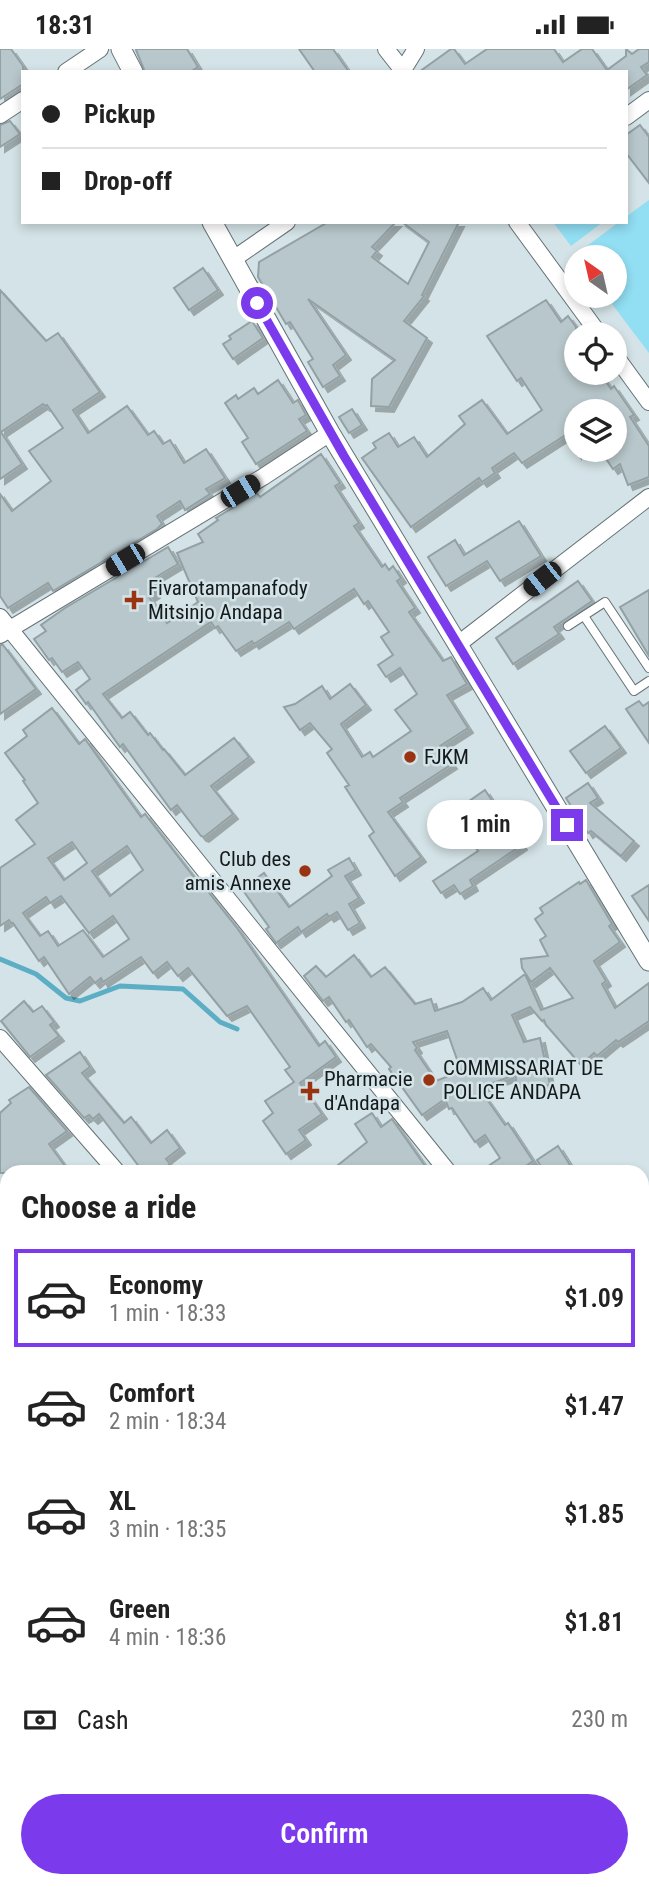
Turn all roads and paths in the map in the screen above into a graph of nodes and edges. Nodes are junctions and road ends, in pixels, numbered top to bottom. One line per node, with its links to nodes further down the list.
1 (100, 49): 5 (street)
2 (121, 49): 6 (street)
3 (386, 49): 7 (street)
4 (416, 49): 8 (street)
5 (68, 70)
6 (132, 70)
7 (403, 70)
8 (405, 70)
9 (649, 100): 12 (street)
10 (21, 101): 11 (street)
11 (0, 114)
12 (628, 116)
13 (213, 224): 16 (street)
14 (284, 224): 16 (street)
15 (518, 224): 17 (street)
16 (232, 260): 20 (street)
17 (590, 322)
18 (627, 372): 19 (street)
19 (649, 402)
20 (330, 433): 24 (street); 25 (street)
21 (649, 496): 25 (street)
22 (584, 616): 23 (lane); 26 (lane); 27 (lane)
23 (568, 626)
24 (3, 627): 31 (street)
25 (457, 645): 28 (street)
26 (649, 668)
27 (649, 681)
28 (649, 961)
29 (1, 1043): 30 (street)
30 (111, 1165)
31 (442, 1165)

